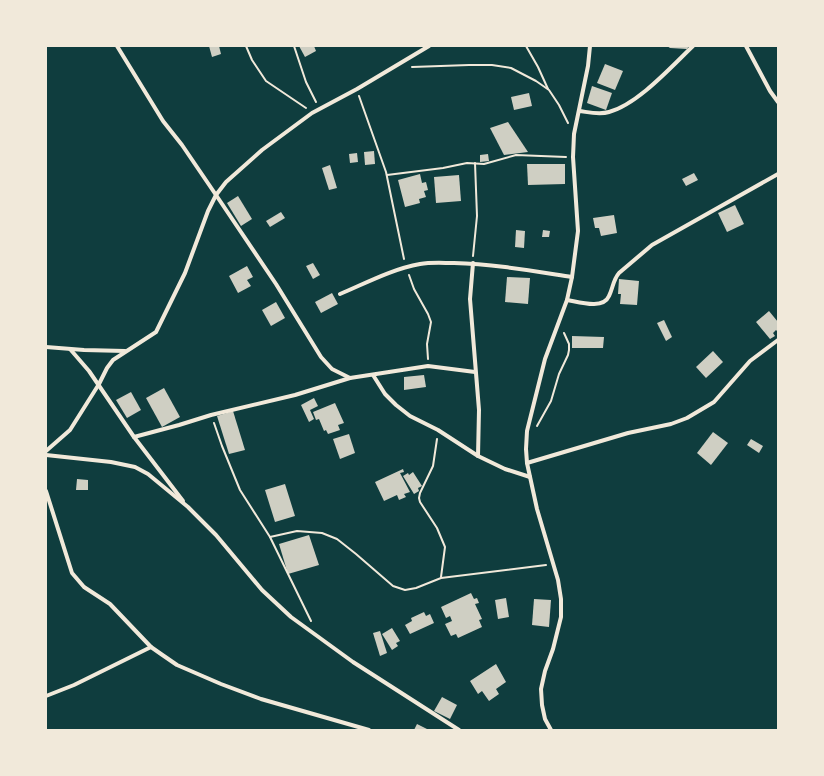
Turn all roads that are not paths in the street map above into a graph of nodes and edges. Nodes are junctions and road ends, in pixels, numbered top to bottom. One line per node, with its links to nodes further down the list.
1 (117, 46): 11 (street)
2 (420, 46): 7 (street)
3 (429, 46): 7 (street)
4 (590, 46): 9 (street)
5 (693, 46): 9 (street)
6 (746, 46): 8 (street)
7 (419, 52): 11 (street)
8 (778, 102)
9 (578, 111): 13 (street)
10 (778, 174): 15 (street)
11 (216, 195): 19 (street); 22 (street)
12 (472, 263): 13 (street); 14 (street); 20 (street)
13 (572, 277): 15 (street)
14 (340, 294)
15 (567, 300): 28 (street)
16 (778, 340): 28 (street)
17 (46, 347): 18 (street)
18 (70, 349): 19 (street); 23 (street)
19 (126, 351): 23 (street)
20 (475, 372): 21 (street); 27 (street)
21 (373, 375): 22 (street); 27 (street)
22 (350, 378): 24 (street)
23 (99, 384): 24 (street); 25 (street)
24 (134, 437): 31 (street)
25 (46, 452)
26 (46, 455): 31 (street)
27 (478, 456): 29 (street)
28 (526, 463): 29 (street)
29 (530, 477): 36 (street)
30 (46, 492): 32 (street)
31 (188, 507): 35 (street)
32 (151, 647): 33 (street); 34 (street)
33 (46, 696)
34 (369, 730)
35 (459, 730)
36 (551, 730)

